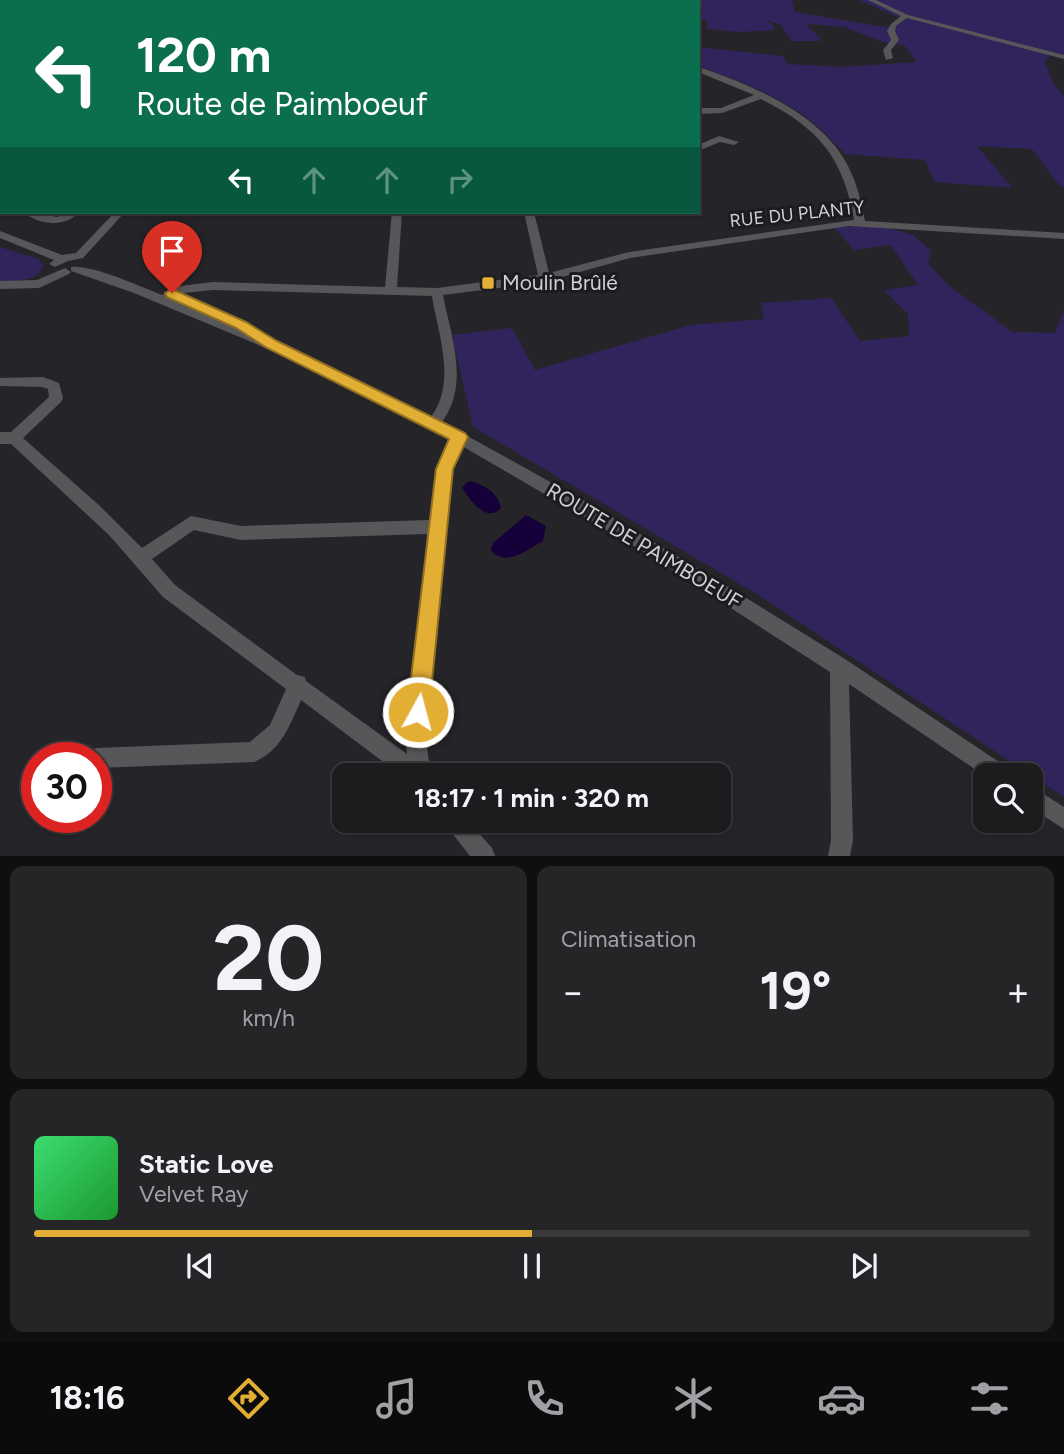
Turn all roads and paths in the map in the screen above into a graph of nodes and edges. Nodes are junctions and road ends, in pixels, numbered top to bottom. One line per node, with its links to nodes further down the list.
1 (870, 0): 2 (street)
2 (906, 16): 3 (street); 4 (street)
3 (1064, 57)
4 (889, 58)
5 (700, 70): 6 (street)
6 (763, 95): 7 (street); 15 (street)
7 (700, 111)
8 (734, 142): 9 (street)
9 (700, 147)
10 (33, 214): 11 (street)
11 (72, 214)
12 (118, 214): 18 (street)
13 (397, 214): 21 (street)
14 (529, 214): 19 (street)
15 (860, 223): 17 (street, RUE DU PLANTY); 19 (street, RUE DU PLANTY)
16 (0, 234): 18 (street, ROUTE DE PAIMBOEUF)
17 (1064, 236)
18 (69, 264): 20 (street); 23 (street, ROUTE DE PAIMBOEUF)
19 (544, 278): 22 (street, RUE DU PLANTY)
20 (0, 285)
21 (391, 290): 22 (street, RUE DU PLANTY); 23 (street, RUE DU PLANTY)
22 (438, 292): 25 (street)
23 (168, 296): 25 (street, ROUTE DE PAIMBOEUF)
24 (2, 382): 27 (street)
25 (433, 424): 26 (street, ROUTE DE PAIMBOEUF)
26 (460, 437): 28 (street); 30 (street, ROUTE DE PAIMBOEUF)
27 (7, 438): 29 (street)
28 (437, 527): 29 (street); 34 (street)
29 (142, 557): 31 (street)
30 (839, 665): 35 (street, ROUTE DE PAIMBOEUF); 40 (street)
31 (298, 684): 32 (street); 33 (street)
32 (112, 757)
33 (401, 763)
34 (419, 763)
35 (983, 763)
36 (1043, 804): 37 (street)
37 (1064, 818)
38 (465, 833): 39 (street)
39 (484, 856)
40 (839, 856)

